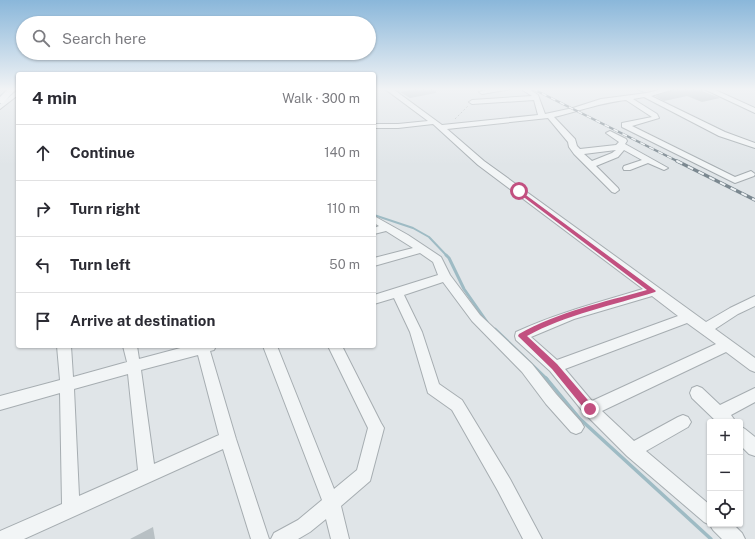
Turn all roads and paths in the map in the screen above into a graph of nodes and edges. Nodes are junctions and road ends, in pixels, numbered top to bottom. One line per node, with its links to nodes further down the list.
1 (425, 114): 7 (street)
2 (456, 114): 7 (path)
3 (555, 114): 6 (street)
4 (654, 114): 17 (street)
5 (684, 114): 11 (street)
6 (546, 116): 7 (street); 12 (street)
7 (442, 125): 8 (street); 25 (street)
8 (376, 126)
9 (610, 133): 10 (street)
10 (620, 146): 12 (street); 13 (street); 14 (street)
11 (755, 146)
12 (577, 152): 14 (street)
13 (649, 160): 15 (street); 16 (street)
14 (590, 165): 18 (street)
15 (627, 168)
16 (664, 168)
17 (751, 174)
18 (615, 190)
19 (376, 220): 20 (street)
20 (388, 227): 21 (street); 22 (street)
21 (376, 230)
22 (422, 249): 23 (street); 24 (street)
23 (376, 261)
24 (445, 278): 26 (street); 48 (street)
25 (653, 291): 29 (street); 40 (street)
26 (397, 293): 27 (street); 62 (street)
27 (376, 299)
28 (755, 301): 30 (street)
29 (689, 317): 30 (street); 40 (street)
30 (705, 329): 31 (street)
31 (728, 345): 39 (street); 45 (street)
32 (64, 348): 41 (street)
33 (130, 348): 38 (street)
34 (200, 348): 38 (street)
35 (204, 348): 50 (street)
36 (271, 348): 54 (street)
37 (336, 348): 54 (street)
38 (134, 366): 41 (street); 53 (street)
39 (755, 366)
40 (554, 367): 45 (street)
41 (67, 384): 44 (street); 55 (street)
42 (697, 393): 46 (street)
43 (755, 395): 46 (street)
44 (0, 403)
45 (590, 409): 52 (street)
46 (723, 418)
47 (683, 422): 52 (street)
48 (576, 427)
49 (743, 437): 51 (street)
50 (228, 439): 53 (street); 59 (street)
51 (755, 448)
52 (633, 450): 56 (street)
53 (147, 474): 55 (street)
54 (331, 502): 60 (street); 61 (street)
55 (71, 510): 58 (street)
56 (707, 513)
57 (722, 527): 63 (street)
58 (3, 539)
59 (260, 539)
60 (280, 539)
61 (340, 539)
62 (533, 539)
63 (736, 539)

